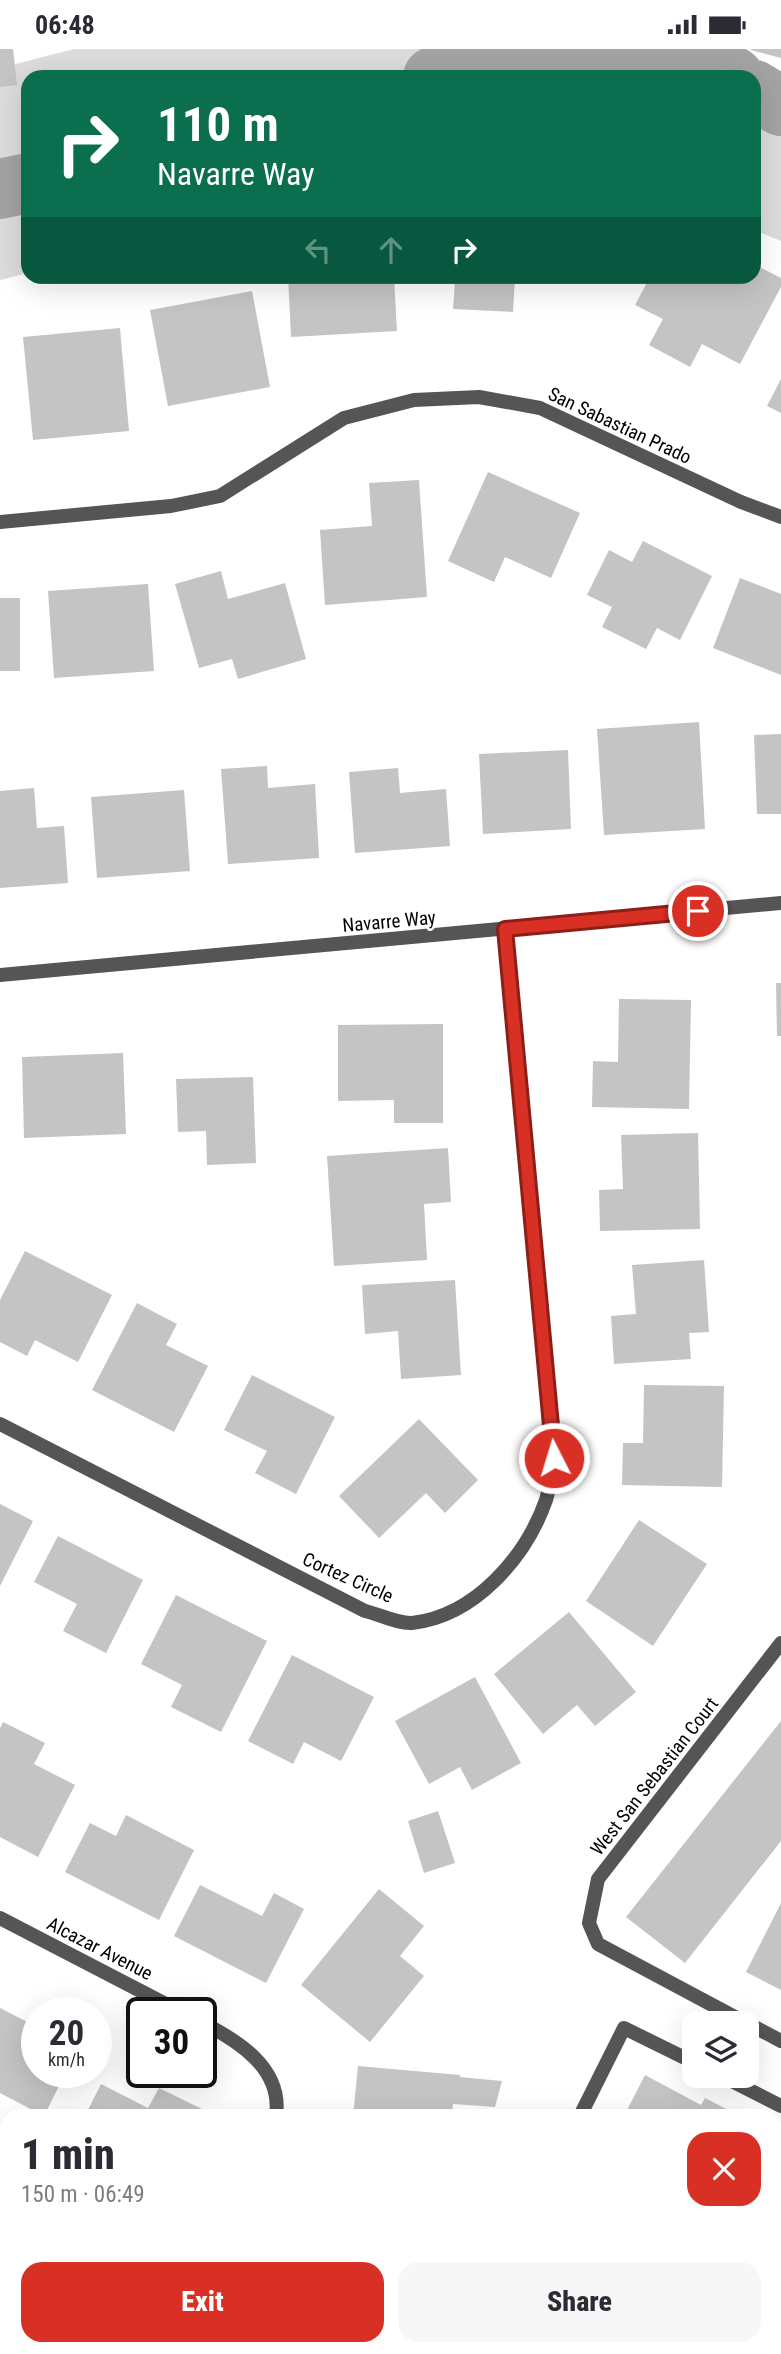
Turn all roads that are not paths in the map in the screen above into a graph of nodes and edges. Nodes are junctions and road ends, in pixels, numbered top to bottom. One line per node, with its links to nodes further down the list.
1 (781, 517): 2 (street, San Sabastian Prado)
2 (0, 522)
3 (781, 903): 4 (street, Navarre Way)
4 (505, 929): 5 (street, Navarre Way); 6 (street, Cortez Circle)
5 (0, 975)
6 (0, 1425)
7 (781, 1643): 10 (street, West San Sebastian Court)
8 (0, 1918): 9 (street, Alcazar Avenue)
9 (152, 1997)
10 (724, 2011)
11 (759, 2029): 13 (street, West San Sebastian Court)
12 (217, 2030): 17 (street)
13 (781, 2041)
14 (682, 2057): 18 (street)
15 (746, 2088): 16 (street)
16 (781, 2106)
17 (277, 2109)
18 (584, 2109)

